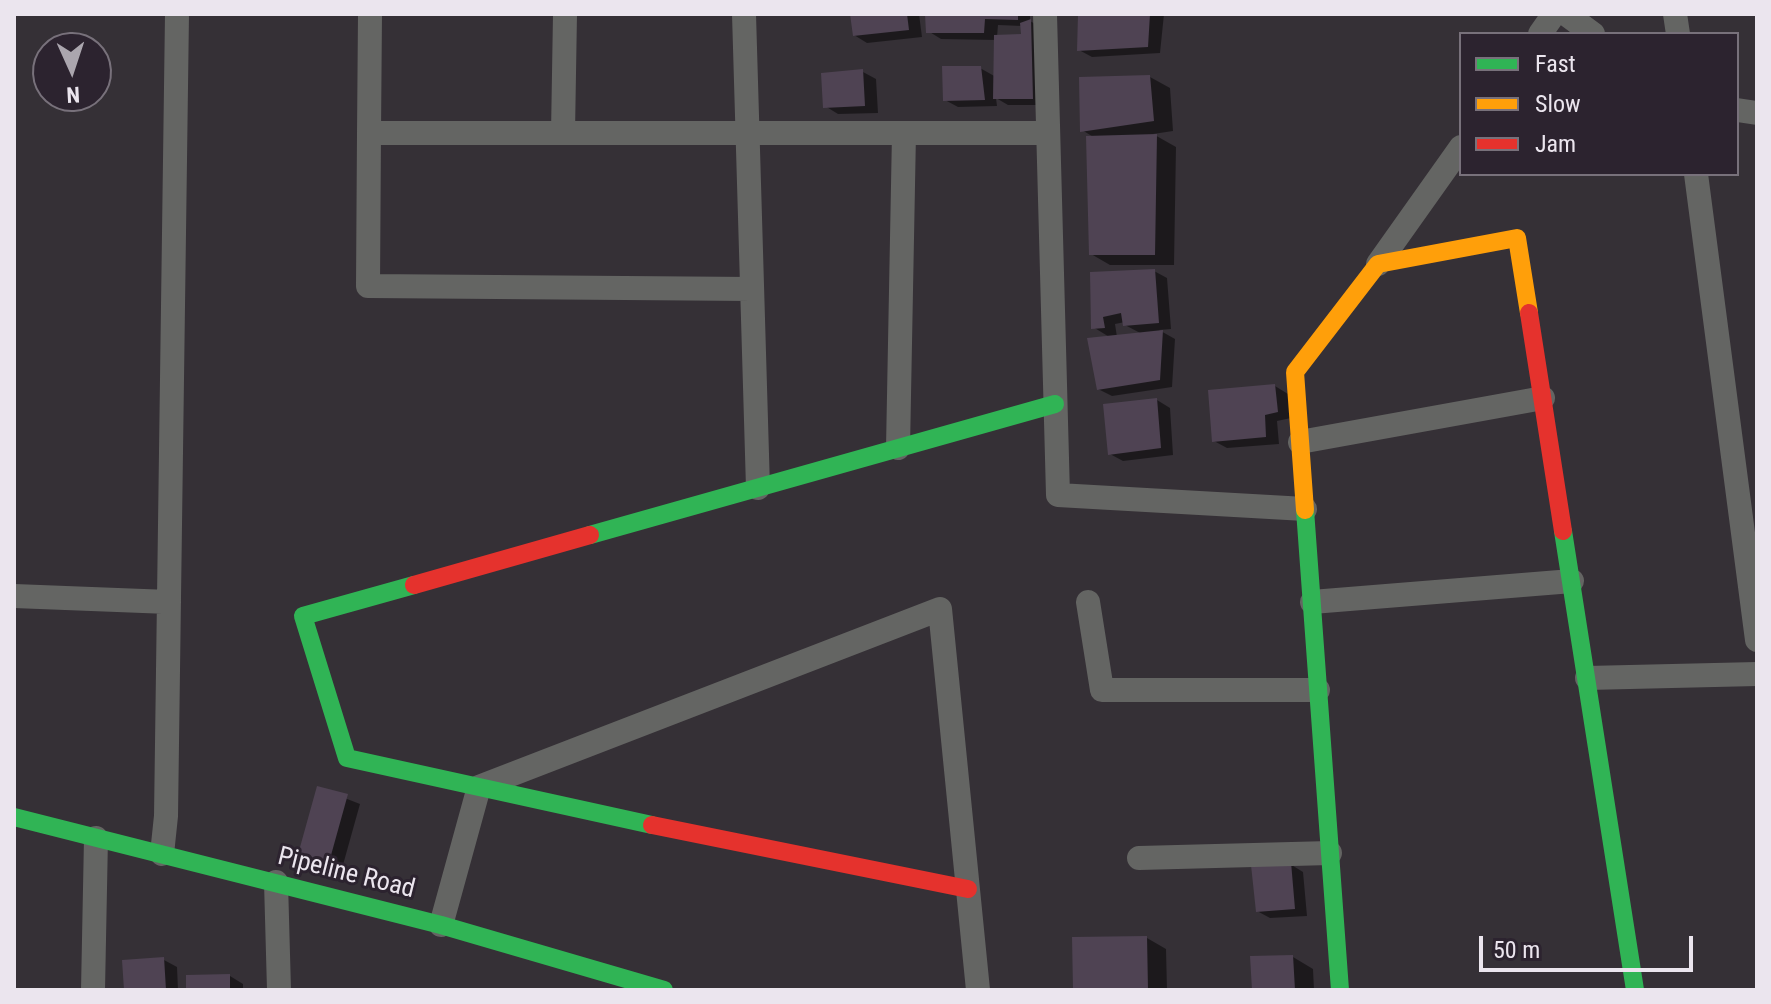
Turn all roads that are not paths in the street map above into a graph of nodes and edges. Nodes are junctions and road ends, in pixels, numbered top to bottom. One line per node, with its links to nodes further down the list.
1 (177, 14): 28 (street)
2 (370, 14): 11 (street)
3 (565, 14): 12 (street)
4 (744, 14): 10 (street)
5 (1045, 14): 14 (street)
6 (1554, 14): 8 (street)
7 (1566, 14): 9 (street)
8 (1541, 32)
9 (1590, 32)
10 (749, 132): 12 (street); 13 (street); 18 (street)
11 (369, 133): 12 (street); 18 (street)
12 (563, 133)
13 (904, 133): 14 (street); 22 (street)
14 (1048, 133): 20 (street)
15 (1459, 150): 17 (street)
16 (1696, 176): 25 (street)
17 (1378, 264): 19 (street); 21 (street)
18 (752, 289): 23 (street)
19 (1543, 398): 21 (street); 26 (street)
20 (1055, 404): 22 (street); 24 (street)
21 (1300, 442): 24 (street)
22 (898, 448): 23 (street)
23 (758, 488): 35 (street)
24 (1305, 509): 30 (street)
25 (1752, 561): 31 (street)
26 (1572, 581): 30 (street); 33 (street)
27 (14, 596): 28 (street)
28 (169, 602): 39 (street)
29 (1088, 602): 34 (street)
30 (1312, 602): 34 (street)
31 (1757, 640)
32 (1757, 674): 33 (street)
33 (1587, 678): 49 (street)
34 (1318, 690): 38 (street)
35 (479, 787): 42 (street); 42 (street); 43 (street)
36 (14, 817): 37 (street, Pipeline Road)
37 (96, 838): 39 (street, Pipeline Road); 44 (street)
38 (1330, 853): 40 (street); 48 (street)
39 (162, 854): 41 (street, Pipeline Road)
40 (1139, 858)
41 (276, 882): 43 (street, Pipeline Road); 45 (street)
42 (968, 889): 47 (street)
43 (441, 925): 46 (street, Pipeline Road)
44 (93, 990)
45 (279, 990)
46 (664, 990)
47 (978, 990)
48 (1340, 990)
49 (1635, 990)

